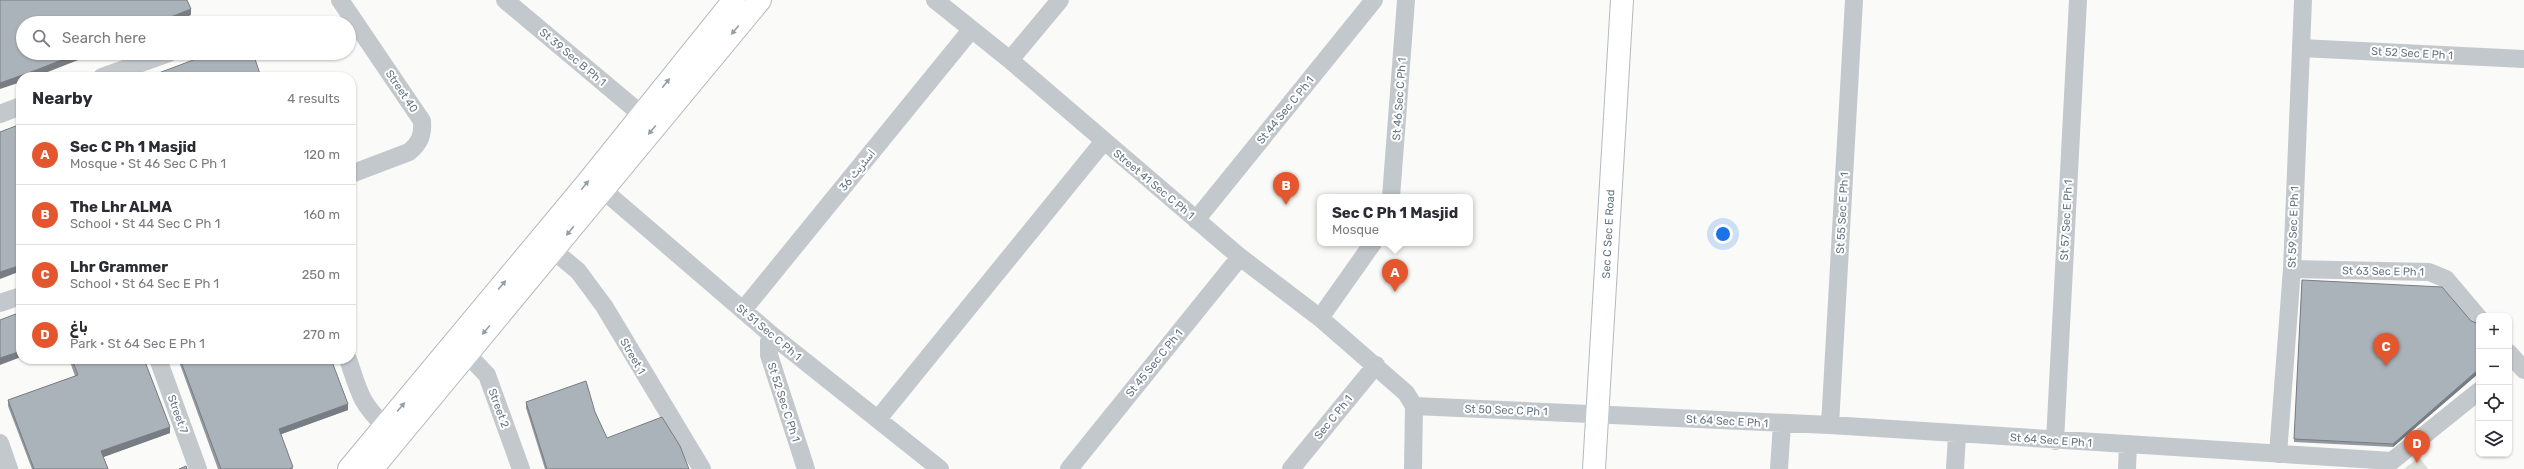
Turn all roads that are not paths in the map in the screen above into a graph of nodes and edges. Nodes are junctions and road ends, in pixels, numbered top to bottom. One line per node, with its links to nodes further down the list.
1 (340, 0): 13 (street, Street 40)
2 (505, 0): 23 (street, St 39 Sec B Ph 1)
3 (734, 0): 23 (main road, one-way to 3)
4 (760, 0): 26 (main road, one-way to 26)
5 (935, 0): 15 (street, Street 41 Sec C Ph 1)
6 (1060, 0): 19 (street)
7 (1374, 0): 28 (street, St 44 Sec C Ph 1)
8 (1406, 0): 27 (street, St 46 Sec C Ph 1)
9 (1622, 0): 45 (main road, Sec C Sec E Road)
10 (1854, 0): 48 (street, St 55 Sec E Ph 1)
11 (2078, 0): 51 (street, St 57 Sec E Ph 1)
12 (2303, 0): 16 (street, St 59 Sec E Ph 1)
13 (351, 16)
14 (356, 23): 25 (street, Street 40)
15 (971, 30): 19 (street, Street 41 Sec C Ph 1); 35 (street, اسٹریٹ 36)
16 (2300, 48): 17 (street, St 52 Sec E Ph 1); 32 (street, St 59 Sec E Ph 1)
17 (2524, 59)
18 (149, 60): 20 (street)
19 (1010, 60): 24 (street, Street 41 Sec C Ph 1)
20 (116, 72)
21 (16, 108): 22 (street)
22 (0, 114)
23 (641, 114): 49 (main road, one-way to 23)
24 (1104, 141): 28 (street, Street 41 Sec C Ph 1); 46 (street)
25 (356, 172)
26 (603, 190): 30 (main road, one-way to 30); 35 (street, St 51 Sec C Ph 1)
27 (1391, 194)
28 (1196, 220): 31 (street, Street 41 Sec C Ph 1)
29 (1371, 246): 37 (street)
30 (554, 251): 39 (main road, one-way to 39); 60 (street, Street 1)
31 (1240, 258): 37 (street, Street 41 Sec C Ph 1); 63 (street, St 45 Sec C Ph 1)
32 (2292, 269): 36 (street, St 63 Sec E Ph 1); 54 (street, St 59 Sec E Ph 1)
33 (16, 298): 34 (street)
34 (0, 304)
35 (743, 310): 38 (street, St 51 Sec C Ph 1)
36 (2476, 314)
37 (1320, 318): 42 (street, Street 41 Sec C Ph 1)
38 (773, 336): 46 (street, St 51 Sec C Ph 1); 61 (street, St 52 Sec C Ph 1)
39 (467, 354): 58 (main road); 59 (street, Street 2)
40 (160, 364): 56 (street, Street 7)
41 (350, 364): 49 (street)
42 (1376, 365): 44 (street, Street 41 Sec C Ph 1); 64 (street, Sec C Ph 1)
43 (2476, 393): 54 (street, St 64 Sec E Ph 1)
44 (1414, 406): 45 (street, St 50 Sec C Ph 1); 65 (street)
45 (1597, 414): 47 (street, St 64 Sec E Ph 1); 66 (main road, Sec C Sec E Road)
46 (878, 419): 62 (street, St 51 Sec C Ph 1)
47 (1782, 424): 48 (street, St 64 Sec E Ph 1); 67 (street)
48 (1830, 425): 50 (street, St 64 Sec E Ph 1)
49 (385, 426): 57 (main road)
50 (1957, 435): 51 (street, St 64 Sec E Ph 1); 68 (street)
51 (2055, 441): 53 (street, St 64 Sec E Ph 1)
52 (0, 443): 55 (street)
53 (2128, 445): 54 (street, St 64 Sec E Ph 1); 69 (street)
54 (2278, 454)
55 (9, 469)
56 (198, 469)
57 (349, 469)
58 (372, 469)
59 (521, 469)
60 (702, 469)
61 (806, 469)
62 (940, 469)
63 (1069, 469)
64 (1291, 469)
65 (1413, 469)
66 (1594, 469)
67 (1779, 469)
68 (1955, 469)
69 (2127, 469)

